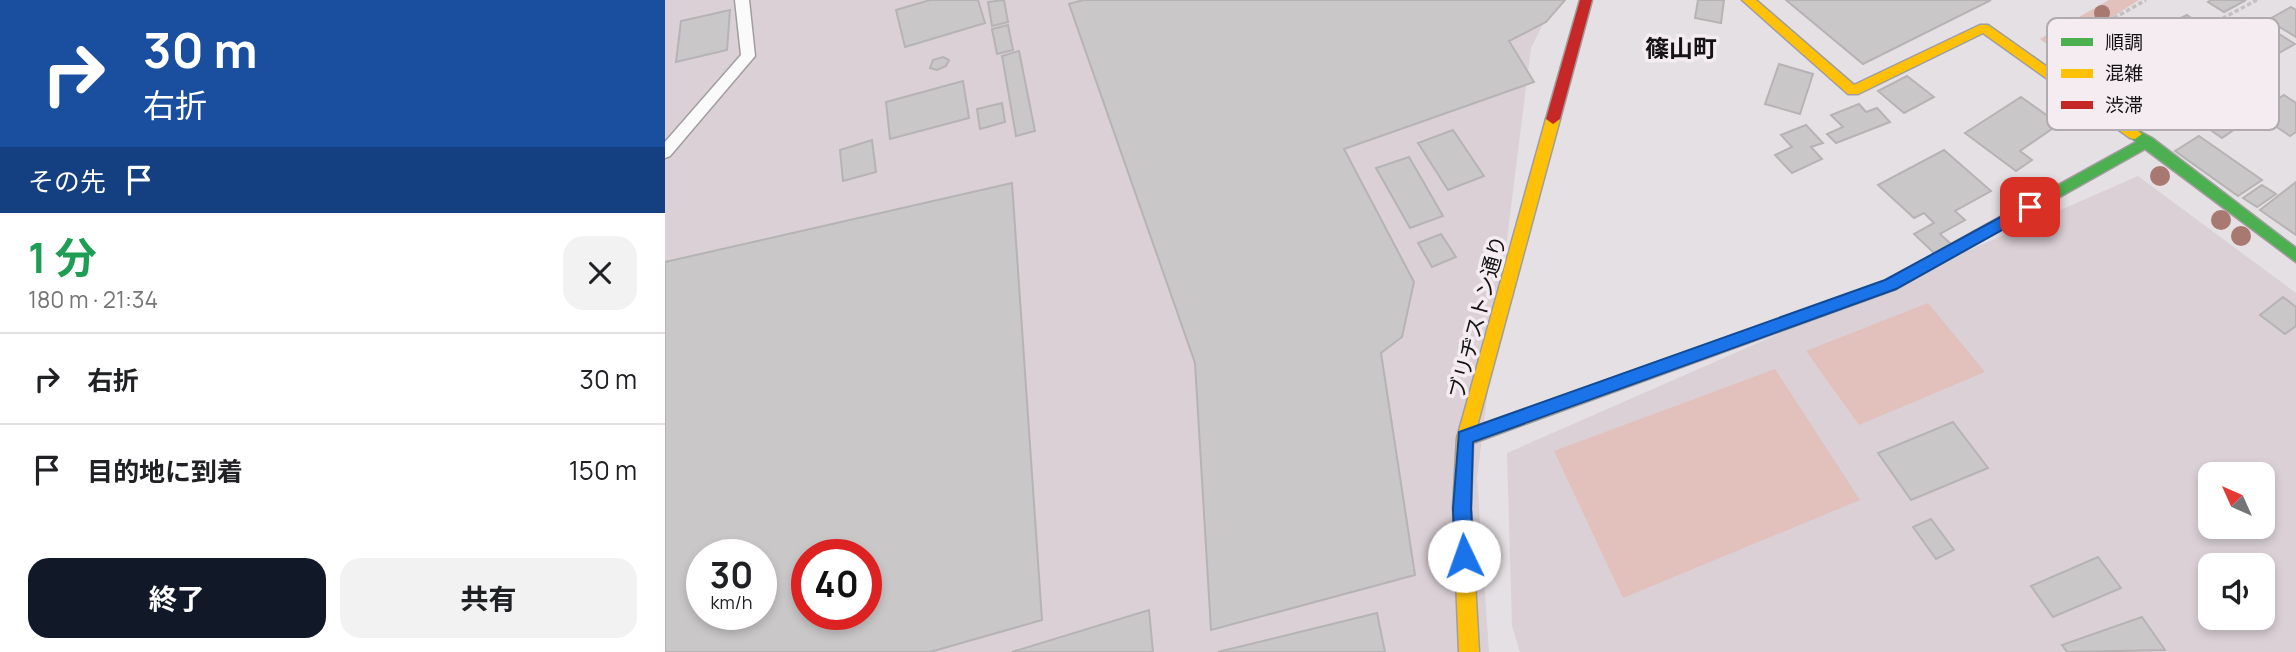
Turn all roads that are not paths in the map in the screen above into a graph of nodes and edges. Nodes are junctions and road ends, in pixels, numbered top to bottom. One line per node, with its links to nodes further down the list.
1 (742, 0): 7 (lane)
2 (1586, 0): 9 (street, ブリヂストン通り)
3 (1748, 0): 4 (street)
4 (2047, 73)
5 (2130, 130): 6 (street)
6 (2147, 142): 8 (street); 9 (street)
7 (665, 152)
8 (2296, 256)
9 (1465, 438): 10 (street, ブリヂストン通り)
10 (1469, 652)

